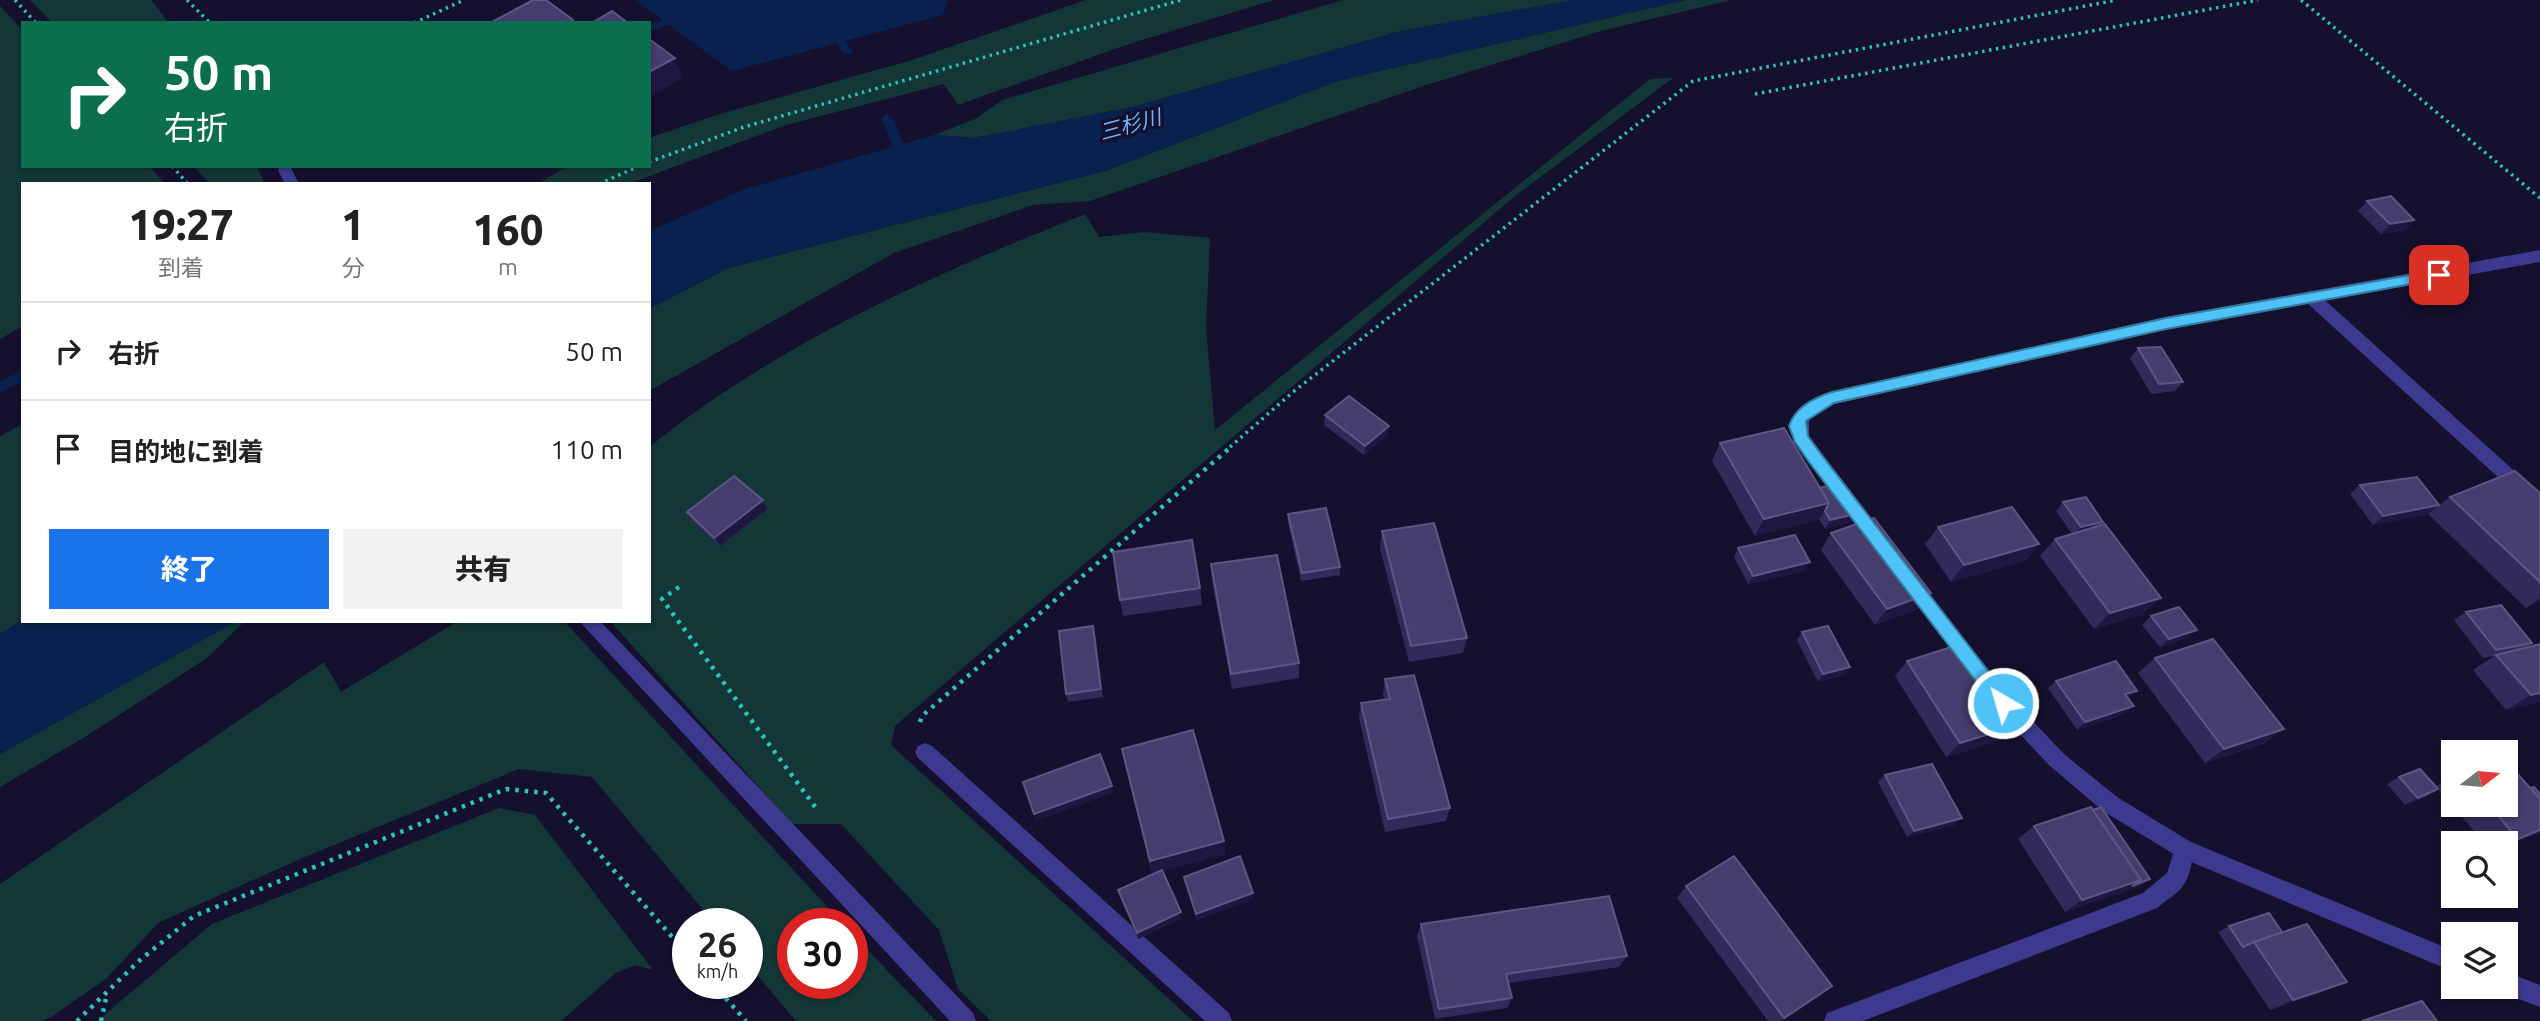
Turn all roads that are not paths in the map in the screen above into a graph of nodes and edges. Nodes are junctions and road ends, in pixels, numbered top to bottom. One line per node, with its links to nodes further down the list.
1 (2540, 256): 2 (street)
2 (2312, 298): 3 (street); 6 (street)
3 (2540, 505)
4 (590, 623): 10 (street)
5 (925, 752): 11 (street)
6 (2184, 849): 7 (street); 12 (street)
7 (2441, 957)
8 (2518, 987): 9 (street)
9 (2540, 996)
10 (965, 1021)
11 (1221, 1021)
12 (1835, 1021)

